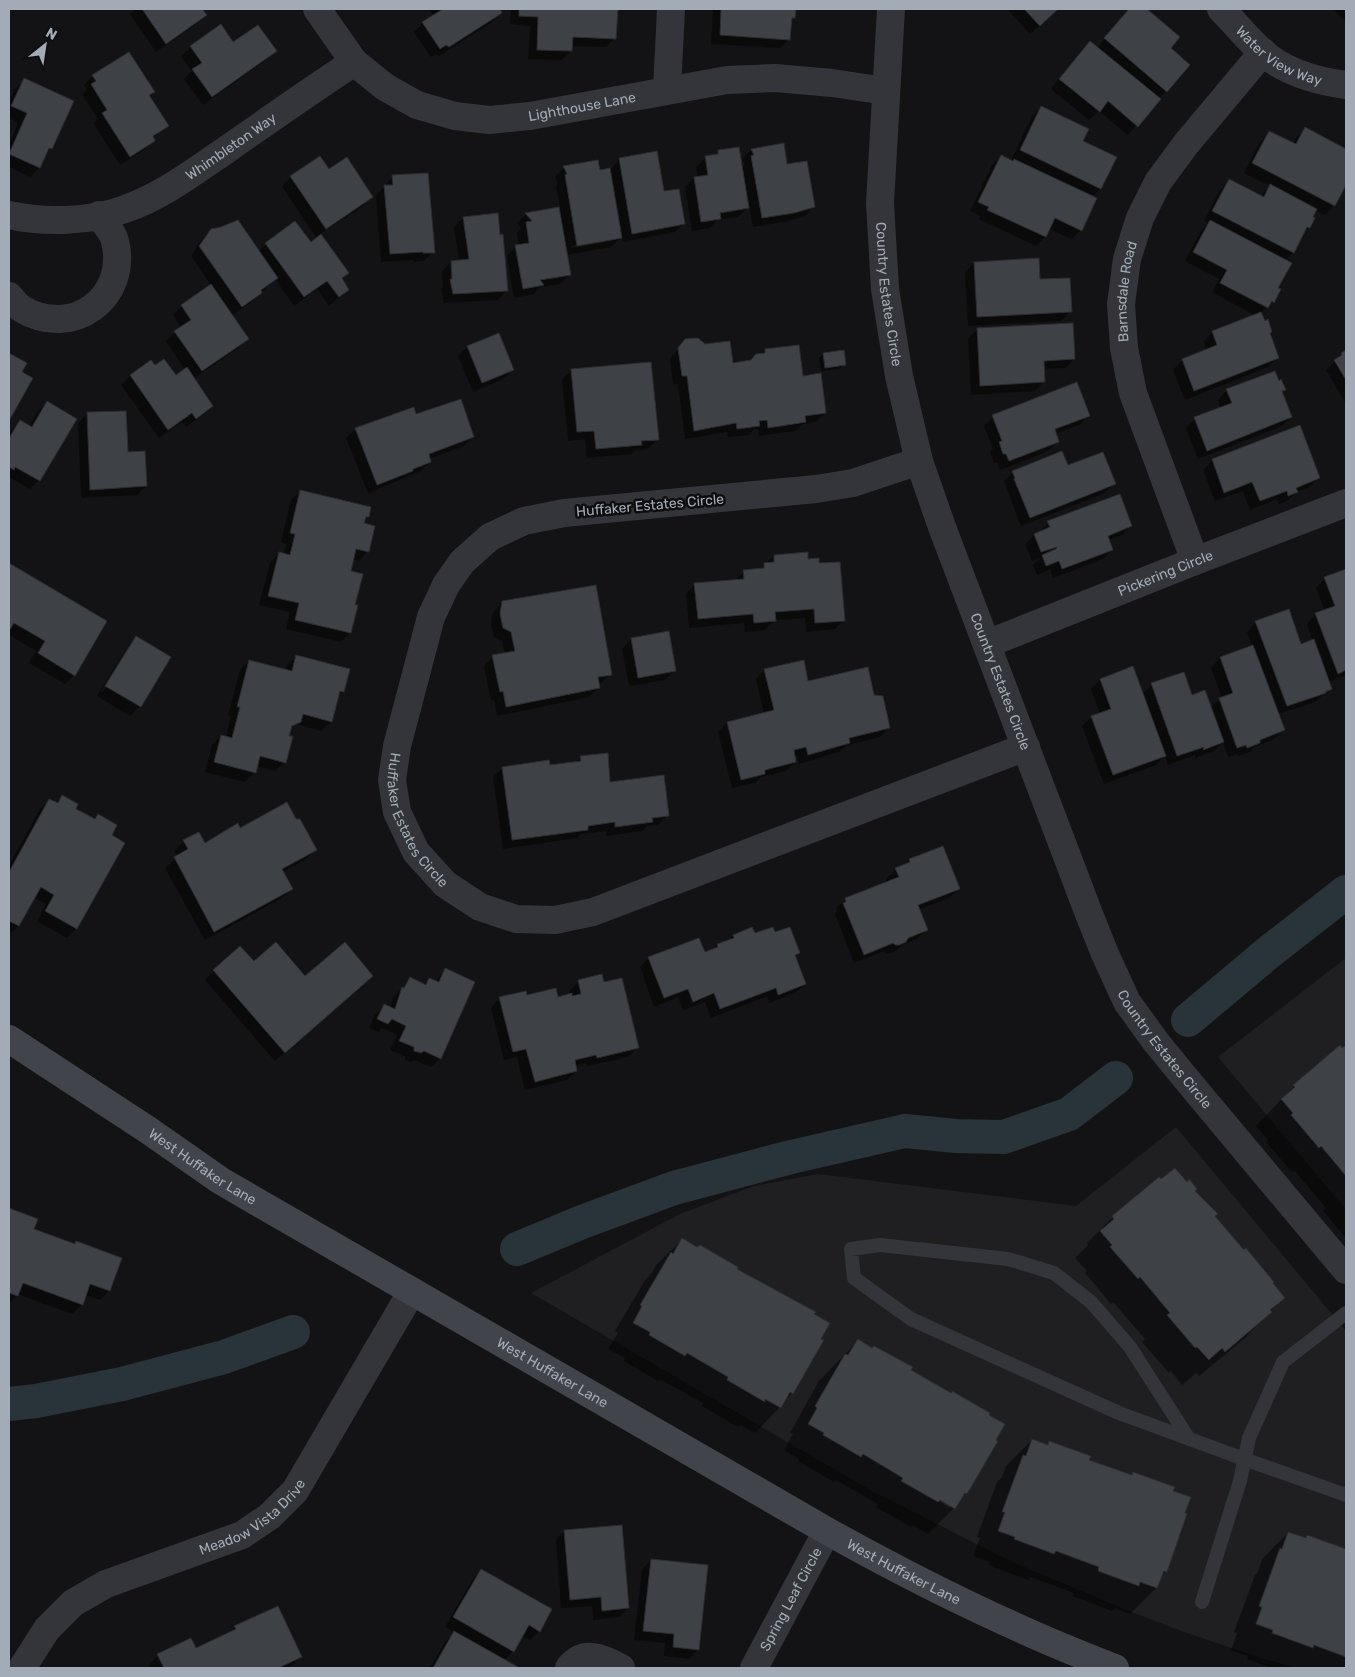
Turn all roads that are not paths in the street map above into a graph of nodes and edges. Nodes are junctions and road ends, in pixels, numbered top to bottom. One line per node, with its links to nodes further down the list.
1 (317, 9): 6 (street, Lighthouse Lane)
2 (671, 9): 8 (street)
3 (892, 9): 9 (street, Country Estates Circle)
4 (1222, 9): 5 (street, Water View Way)
5 (1263, 52): 7 (street, Water View Way); 15 (street, Barnsdale Road)
6 (354, 62): 8 (street, Lighthouse Lane); 10 (street, Whimbleton Way)
7 (1346, 86)
8 (667, 90): 9 (street, Lighthouse Lane)
9 (886, 90): 13 (street, Country Estates Circle)
10 (99, 215): 11 (street, Whimbleton Way); 12 (street)
11 (10, 218)
12 (9, 296)
13 (920, 461): 16 (street, Country Estates Circle); 17 (street, Huffaker Estates Circle)
14 (1346, 503): 15 (street, Pickering Circle)
15 (1195, 561): 16 (street, Pickering Circle)
16 (987, 644): 17 (street, Country Estates Circle)
17 (1026, 747): 19 (street, Country Estates Circle)
18 (9, 1039): 20 (street, West Huffaker Lane)
19 (1346, 1270)
20 (412, 1290): 25 (street, West Huffaker Lane); 27 (street, Meadow Vista Drive)
21 (1346, 1313): 23 (lane)
22 (1189, 1439): 22 (lane); 23 (lane)
23 (1244, 1459): 24 (lane); 26 (lane)
24 (1346, 1495)
25 (827, 1531): 30 (street, Spring Leaf Circle); 31 (street, West Huffaker Lane)
26 (1202, 1602)
27 (22, 1668)
28 (569, 1668): 29 (street)
29 (620, 1668)
30 (754, 1668)
31 (1115, 1668)

